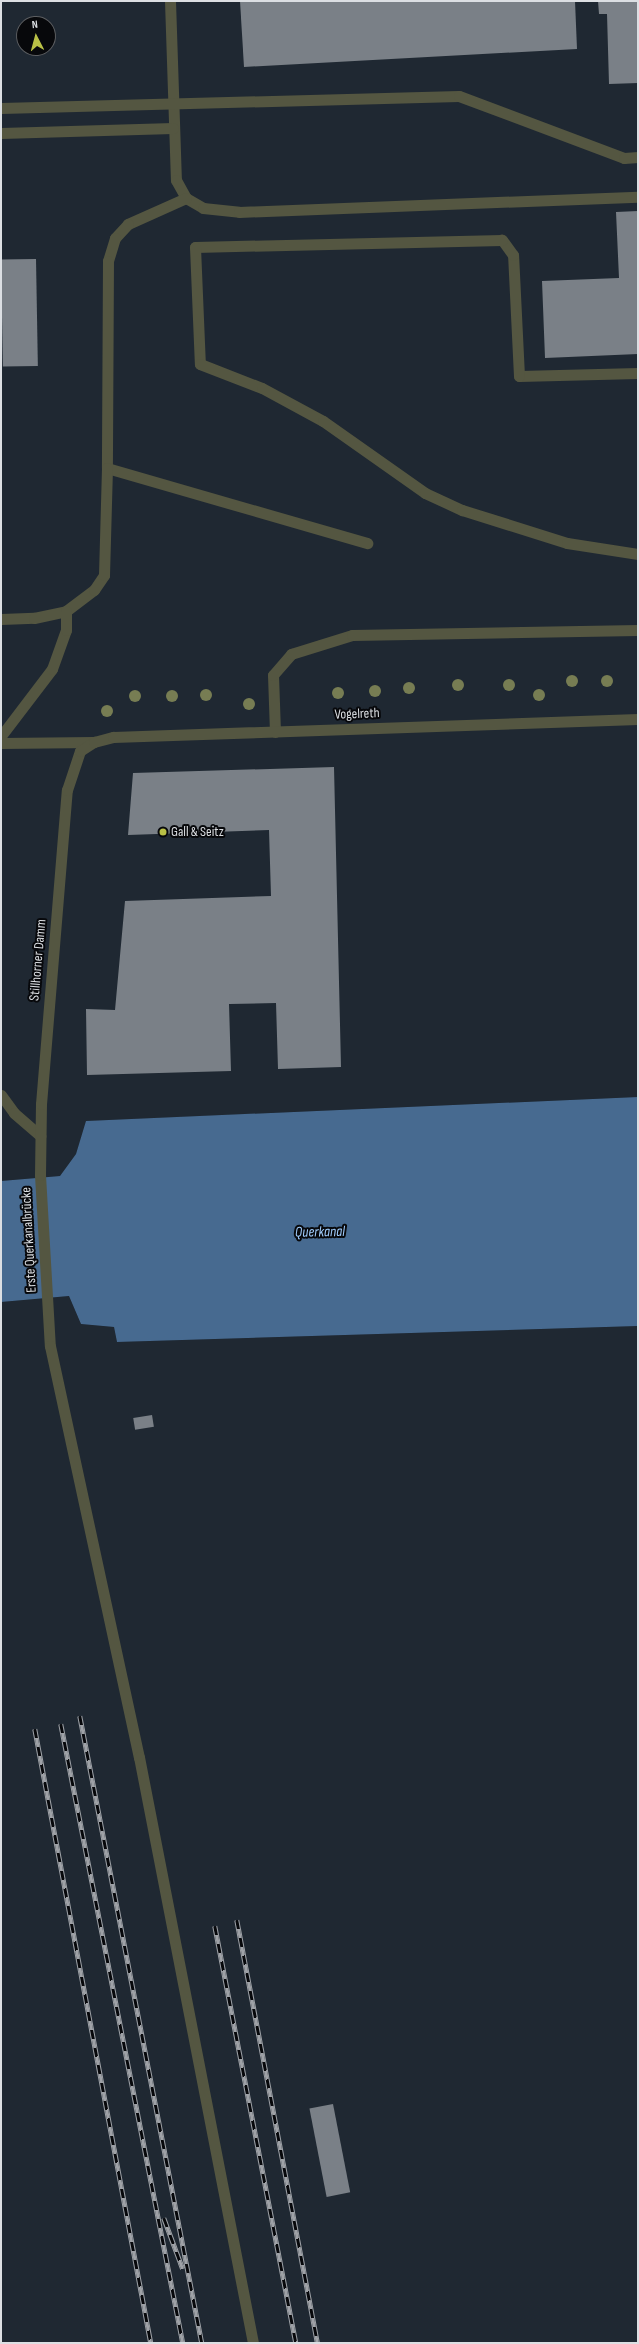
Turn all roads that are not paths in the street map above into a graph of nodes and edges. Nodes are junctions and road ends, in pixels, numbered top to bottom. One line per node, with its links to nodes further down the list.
1 (170, 1): 2 (street)
2 (172, 102): 3 (street); 4 (street); 6 (street)
3 (1, 108)
4 (173, 128): 5 (street); 8 (street)
5 (1, 133)
6 (638, 157)
7 (638, 197): 8 (street)
8 (186, 198): 10 (street)
9 (638, 373): 12 (street)
10 (107, 468): 11 (street); 13 (street)
11 (367, 543)
12 (638, 554)
13 (66, 612): 14 (street); 18 (street)
14 (1, 619)
15 (638, 630): 17 (street)
16 (638, 719): 17 (street, Vogelreth)
17 (275, 732): 19 (street, Vogelreth)
18 (1, 736)
19 (94, 742): 20 (street); 21 (street, Vogelreth)
20 (1, 743)
21 (80, 751): 23 (street, Stillhorner Damm)
22 (1, 1095): 23 (street)
23 (40, 1136): 24 (street, Stillhorner Damm)
24 (40, 1175): 25 (street, Erste Querkanalbrücke)
25 (253, 2343)

